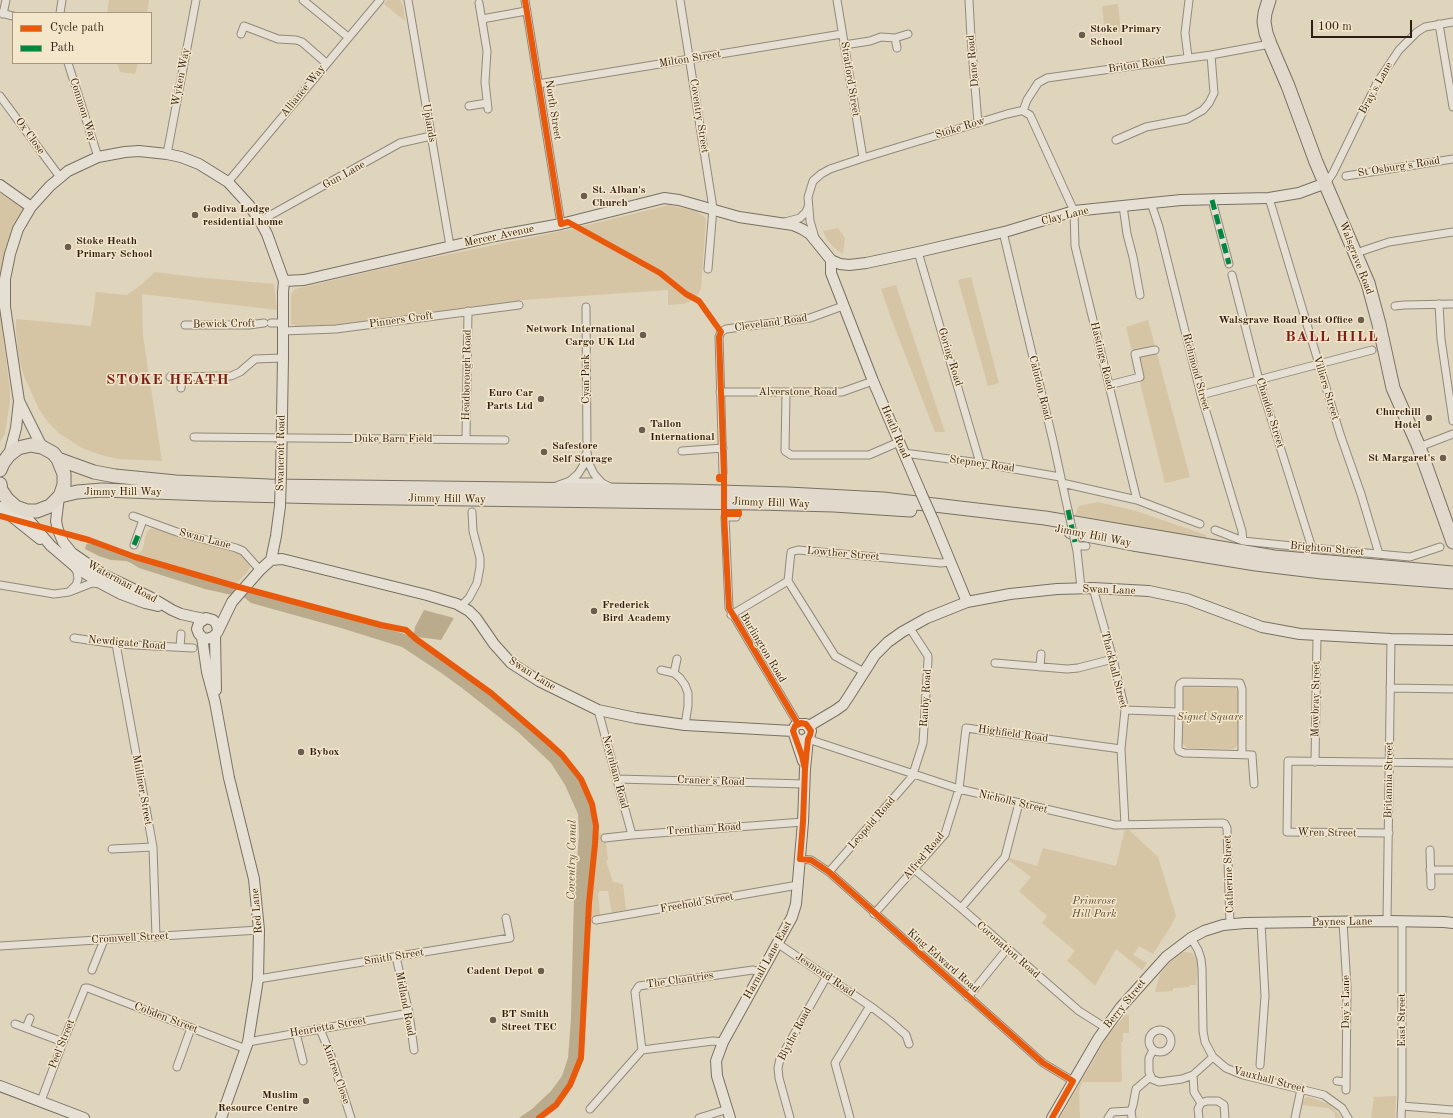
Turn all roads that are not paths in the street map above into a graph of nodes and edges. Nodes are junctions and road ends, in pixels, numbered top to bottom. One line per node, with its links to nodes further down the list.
1 (6, 0): 16 (street)
2 (62, 0): 15 (street)
3 (196, 0): 42 (street, Wyken Way)
4 (304, 0): 24 (street)
5 (380, 0): 24 (street, Alliance Way)
6 (408, 0): 40 (street, Uplands)
7 (525, 0): 14 (street, North Street)
8 (680, 0): 31 (street, Coventry Street)
9 (837, 0): 22 (street, Stratford Street)
10 (969, 0): 39 (street, Dane Road)
11 (1189, 0): 30 (street)
12 (1269, 0): 26 (highway, Walsgrave Road)
13 (479, 3): 18 (street)
14 (526, 11): 18 (street); 34 (street, North Street)
15 (60, 12)
16 (2, 13): 17 (street)
17 (12, 16)
18 (482, 18): 36 (street)
19 (1453, 22): 20 (street, Bray's Lane)
20 (1439, 24): 37 (street); 49 (street, Bray's Lane)
21 (241, 34): 32 (street)
22 (842, 34): 27 (street, Stratford Street); 31 (street, Milton Street)
23 (908, 34): 25 (street)
24 (348, 37): 32 (street, Alliance Way)
25 (895, 38): 27 (street); 28 (street)
26 (1270, 44): 29 (street, Briton Road); 49 (highway, Walsgrave Road)
27 (844, 45): 44 (street, Stratford Street)
28 (897, 48)
29 (1211, 55): 30 (street, Briton Road); 41 (street)
30 (1188, 57): 38 (street, Briton Road)
31 (690, 59): 34 (street, Milton Street); 57 (street, Coventry Street)
32 (326, 63): 48 (street, Alliance Way)
33 (68, 64): 43 (street, Common Way)
34 (538, 84): 61 (street, North Street)
35 (0, 96): 47 (street, Ox Close)
36 (469, 106)
37 (1453, 107)
38 (1023, 111): 39 (street, Stoke Row); 58 (street)
39 (978, 123): 44 (street, Stoke Row)
40 (431, 136): 59 (street, Gun Lane); 65 (street, Uplands)
41 (1116, 140)
42 (167, 154): 43 (street); 48 (street)
43 (98, 157): 47 (street)
44 (863, 158): 53 (street, Stoke Row)
45 (1453, 159): 46 (street, St Osburg's Road)
46 (1346, 176)
47 (60, 177): 56 (street)
48 (228, 182): 59 (street)
49 (1326, 183): 51 (street, Clay Lane); 67 (highway, Walsgrave Road)
50 (0, 184): 56 (street)
51 (1269, 198): 52 (street, Clay Lane); 86 (street, Villiers Street)
52 (1212, 200): 54 (street, Clay Lane); 69 (street)
53 (808, 202): 60 (street); 64 (street)
54 (1151, 203): 55 (street, Clay Lane); 95 (street, Richmond Street)
55 (1123, 206): 58 (street, Clay Lane); 73 (street)
56 (31, 208): 96 (street)
57 (713, 208): 60 (street, Mercer Avenue); 61 (street, Mercer Avenue); 70 (street, Coventry Street)
58 (1074, 211): 62 (street, Clay Lane); 91 (street, Hastings Road)
59 (260, 221): 72 (street)
60 (780, 222): 64 (street, Mercer Avenue)
61 (561, 224): 65 (street, Mercer Avenue)
62 (1003, 232): 66 (street, Clay Lane); 114 (street, Caludon Road)
63 (1453, 232): 67 (street)
64 (818, 244): 68 (street, Mercer Avenue)
65 (450, 246): 72 (street, Mercer Avenue)
66 (918, 252): 68 (street, Clay Lane); 112 (street, Goring Road)
67 (1356, 254): 105 (highway, Walsgrave Road)
68 (831, 260): 78 (street, Heath Road)
69 (1229, 264)
70 (708, 269)
71 (1232, 275): 89 (street, Chandos Street)
72 (284, 281): 82 (street, Swancroft Road)
73 (1140, 295)
74 (1439, 304): 75 (street); 79 (street); 97 (street)
75 (1453, 304)
76 (519, 305): 80 (street, Pinners Croft)
77 (586, 306): 108 (street, Cyan Park)
78 (844, 306): 90 (street, Heath Road); 93 (street, Cleveland Road)
79 (1395, 306)
80 (468, 311): 82 (street, Pinners Croft); 101 (street, Headborough Road)
81 (185, 325): 82 (street, Bewick Croft)
82 (283, 327): 85 (street, Swancroft Road)
83 (1155, 350): 91 (street)
84 (1372, 350): 86 (street)
85 (283, 358): 88 (street); 100 (street, Swancroft Road)
86 (1319, 364): 89 (street); 137 (street, Villiers Street)
87 (170, 377): 88 (street)
88 (182, 377): 92 (street)
89 (1259, 380): 95 (street); 135 (street, Chandos Street)
90 (873, 381): 94 (street, Alverstone Road); 103 (street, Heath Road)
91 (1109, 385): 120 (street, Hastings Road)
92 (182, 388)
93 (720, 392): 94 (street, Alverstone Road); 106 (street)
94 (786, 393): 103 (street)
95 (1201, 395): 129 (street, Richmond Street)
96 (19, 401): 104 (street); 111 (street)
97 (1453, 421)
98 (1453, 434): 105 (street)
99 (194, 437): 100 (street, Duke Barn Field)
100 (282, 438): 101 (street, Duke Barn Field); 139 (street, Swancroft Road, bridge)
101 (466, 439): 102 (street, Duke Barn Field)
102 (505, 440)
103 (899, 442): 109 (street, Heath Road)
104 (42, 447): 110 (highway); 111 (highway)
105 (1419, 447): 127 (highway, Walsgrave Road)
106 (723, 448): 107 (street); 113 (street)
107 (682, 451)
108 (587, 452): 115 (street, Cyan Park); 117 (street, Cyan Park)
109 (904, 453): 112 (street, Stepney Road); 140 (street, Heath Road, bridge)
110 (58, 459): 118 (highway, Jimmy Hill Way); 119 (highway)
111 (3, 463)
112 (980, 463): 114 (street, Stepney Road)
113 (723, 473)
114 (1061, 480): 120 (street); 131 (street, Caludon Road, bridge)
115 (567, 482): 117 (street, Cyan Park); 118 (street, Cyan Park)
116 (0, 484): 121 (highway)
117 (612, 488): 118 (highway, Jimmy Hill Way); 144 (highway, Jimmy Hill Way)
118 (532, 490)
119 (59, 497): 121 (highway); 138 (street, Waterman Road); 144 (highway, Jimmy Hill Way)
120 (1136, 500): 126 (street)
121 (4, 501): 136 (street, Waterman Road); 136 (street)
122 (472, 512): 155 (street)
123 (133, 516): 125 (street, Swan Lane)
124 (736, 517): 157 (street, Burlington Road)
125 (143, 520): 132 (street); 141 (street, Swan Lane)
126 (1200, 524)
127 (1450, 526): 130 (highway, Walsgrave Road)
128 (1215, 530): 129 (street, Brighton Street)
129 (1243, 540): 135 (street, Brighton Street)
130 (1453, 542)
131 (1075, 544): 133 (street); 150 (street, Caludon Road)
132 (134, 545)
133 (1086, 546)
134 (1440, 547): 137 (street, Brighton Street)
135 (1312, 548): 137 (street, Brighton Street)
136 (61, 554): 138 (street, Waterman Road)
137 (1379, 554)
138 (71, 558): 143 (street, Waterman Road); 152 (street, Waterman Road); 156 (street, Waterman Road)
139 (271, 560): 141 (street); 155 (street, Swan Lane)
140 (950, 562): 145 (street, Lowther Street); 153 (street, Heath Road)
141 (260, 570): 154 (street)
142 (1453, 573): 144 (highway, Jimmy Hill Way)
143 (89, 576): 147 (street, Waterman Road); 149 (street, Waterman Road)
144 (1429, 576): 146 (highway, Jimmy Hill Way)
145 (788, 581): 157 (street); 176 (street)
146 (1453, 582)
147 (102, 584): 149 (street, Waterman Road); 156 (street, Waterman Road)
148 (0, 585): 152 (street, Waterman Road)
149 (82, 588): 152 (street, Waterman Road)
150 (1081, 588): 151 (street, Swan Lane); 153 (street, Swan Lane)
151 (1093, 588): 163 (street, Swan Lane); 172 (street, Thackhall Street)
152 (69, 592)
153 (967, 602): 159 (street, Swan Lane)
154 (230, 605): 158 (street); 160 (street)
155 (461, 606): 181 (street, Swan Lane)
156 (177, 612): 158 (street, Waterman Road); 161 (street, Waterman Road)
157 (731, 614): 186 (street, Burlington Road)
158 (205, 619): 160 (street); 161 (street)
159 (909, 627): 176 (street, Swan Lane); 194 (street, Ranby Road)
160 (217, 632): 161 (street); 180 (street, Red Lane)
161 (200, 633): 180 (street, Red Lane)
162 (181, 634): 168 (street, Newdigate Road)
163 (1317, 636): 165 (street, Swan Lane); 190 (street, Mowbray Street)
164 (74, 638): 167 (street, Newdigate Road)
165 (1391, 639): 166 (street, Swan Lane); 178 (street, Britannia Street)
166 (1453, 640)
167 (116, 644): 168 (street, Newdigate Road); 206 (street, Mulliner Street)
168 (180, 647): 169 (street, Newdigate Road)
169 (192, 648)
170 (1041, 654): 174 (street)
171 (677, 659): 177 (street)
172 (1113, 660): 174 (street); 182 (street, Thackhall Street)
173 (995, 663): 174 (street)
174 (1040, 667)
175 (661, 670): 177 (street)
176 (864, 672): 185 (street, Swan Lane)
177 (674, 673): 184 (street)
178 (1390, 688): 179 (street); 191 (street, Britannia Street)
179 (1453, 689)
180 (215, 702): 226 (street, Red Lane)
181 (598, 710): 184 (street, Swan Lane); 195 (street, Newnham Road)
182 (1125, 710): 183 (street); 188 (street, Thackhall Street)
183 (1179, 712): 189 (street); 189 (street)
184 (685, 724): 186 (street, Swan Lane)
185 (808, 726): 186 (street); 187 (street, Harnall Lane East)
186 (796, 732): 187 (street); 193 (street, Harnall Lane East)
187 (809, 738): 193 (street, Harnall Lane East); 194 (street, Nicholls Street)
188 (1122, 749): 198 (street, Highfield Road); 202 (street, Thackhall Street)
189 (1242, 754): 197 (street)
190 (1315, 762): 191 (street); 203 (street, Wren Street)
191 (1390, 763): 192 (street); 203 (street, Britannia Street)
192 (1453, 763)
193 (805, 769): 196 (street, Harnall Lane East)
194 (913, 774): 198 (street, Nicholls Street); 213 (street, Leopold Road)
195 (617, 779): 196 (street, Craner's Road); 204 (street, Newnham Road)
196 (806, 784): 200 (street, Harnall Lane East)
197 (1254, 784)
198 (959, 789): 199 (street, Nicholls Street); 210 (street, Alfred Road)
199 (1019, 803): 202 (street, Nicholls Street); 216 (street)
200 (803, 822): 204 (street, Trentham Road); 209 (street, Harnall Lane East)
201 (1225, 824): 202 (street, Nicholls Street); 225 (street, Catherine Street)
202 (1125, 825)
203 (1389, 833): 221 (street, Britannia Street)
204 (632, 835): 205 (street, Trentham Road)
205 (605, 838)
206 (153, 847): 207 (street); 227 (street, Mulliner Street)
207 (112, 849)
208 (1430, 850): 211 (street)
209 (800, 859): 213 (street, King Edward Road); 214 (street, Harnall Lane East)
210 (914, 869): 216 (street, Coronation Road); 217 (street, Alfred Road)
211 (1430, 870): 212 (street); 215 (street)
212 (1453, 870)
213 (829, 872): 217 (street, King Edward Road)
214 (798, 885): 219 (street, Freehold Street); 230 (street, Harnall Lane East)
215 (1430, 886)
216 (961, 908): 232 (street, Coronation Road)
217 (874, 914): 239 (street, King Edward Road)
218 (506, 918): 233 (street, Smith Street)
219 (596, 920)
220 (1343, 922): 221 (street, Paynes Lane); 223 (street, Paynes Lane); 264 (street, Day's Lane)
221 (1388, 922): 222 (street, Paynes Lane)
222 (1402, 922): 224 (street, Paynes Lane); 270 (street, East Street)
223 (1261, 923): 225 (street, Paynes Lane); 258 (street)
224 (1453, 923)
225 (1230, 924): 228 (street, Berry Street)
226 (259, 930): 227 (street, Cromwell Street); 237 (street, Red Lane)
227 (156, 937): 229 (street, Cromwell Street)
228 (1191, 938): 246 (street, Berry Street); 256 (street, Vauxhall Street)
229 (104, 940): 231 (street, Cromwell Street); 234 (street)
230 (777, 943): 235 (street, Harnall Lane East); 236 (street, Jesmond Road)
231 (0, 946)
232 (1006, 948): 239 (street); 246 (street, Coronation Road)
233 (396, 957): 237 (street, Smith Street); 241 (street, Midland Road)
234 (92, 970)
235 (761, 973): 250 (street, Harnall Lane East); 254 (street, The Chantries)
236 (827, 976): 240 (street, Jesmond Road); 279 (street, Blythe Road)
237 (258, 979): 252 (street, Red Lane)
238 (85, 988): 245 (street, Cobden Street); 249 (street, Peel Street)
239 (968, 997): 262 (street, King Edward Road)
240 (873, 1008): 251 (street, Jesmond Road); 280 (street)
241 (409, 1013): 247 (street, Henrietta Street); 253 (street, Midland Road)
242 (30, 1018): 244 (street)
243 (15, 1024): 244 (street)
244 (26, 1028): 249 (street)
245 (191, 1028): 252 (street, Cobden Street); 259 (street)
246 (1106, 1028): 262 (street, Berry Street)
247 (320, 1029): 248 (street, Henrietta Street); 277 (street, Aintree Close)
248 (296, 1034): 252 (street, Henrietta Street); 257 (street)
249 (63, 1042): 268 (street, Peel Street)
250 (723, 1042): 254 (street); 273 (street, Harnall Lane East)
251 (909, 1044)
252 (247, 1045): 276 (street, Red Lane)
253 (414, 1050)
254 (642, 1050): 271 (street)
255 (1153, 1050): 261 (street)
256 (1213, 1057): 260 (street); 266 (street, Vauxhall Street)
257 (303, 1061)
258 (1260, 1065)
259 (177, 1067)
260 (1193, 1075): 261 (street); 269 (street)
261 (1150, 1077): 274 (street)
262 (1073, 1081): 281 (street, Berry Street)
263 (1337, 1081): 264 (street)
264 (1345, 1082): 267 (street, Day's Lane)
265 (0, 1086): 268 (street)
266 (1301, 1089): 285 (street); 286 (street, Vauxhall Street)
267 (1346, 1090)
268 (41, 1101): 275 (street)
269 (1201, 1104): 283 (street); 284 (street)
270 (1402, 1106): 272 (street); 287 (street, East Street)
271 (590, 1109)
272 (1453, 1110)
273 (729, 1113): 278 (street)
274 (1131, 1114): 282 (street)
275 (84, 1118)
276 (221, 1118)
277 (351, 1118)
278 (699, 1118)
279 (790, 1118)
280 (850, 1118)
281 (1052, 1118)
282 (1108, 1118)
283 (1199, 1118)
284 (1225, 1118)
285 (1295, 1118)
286 (1348, 1118)
287 (1401, 1118)

